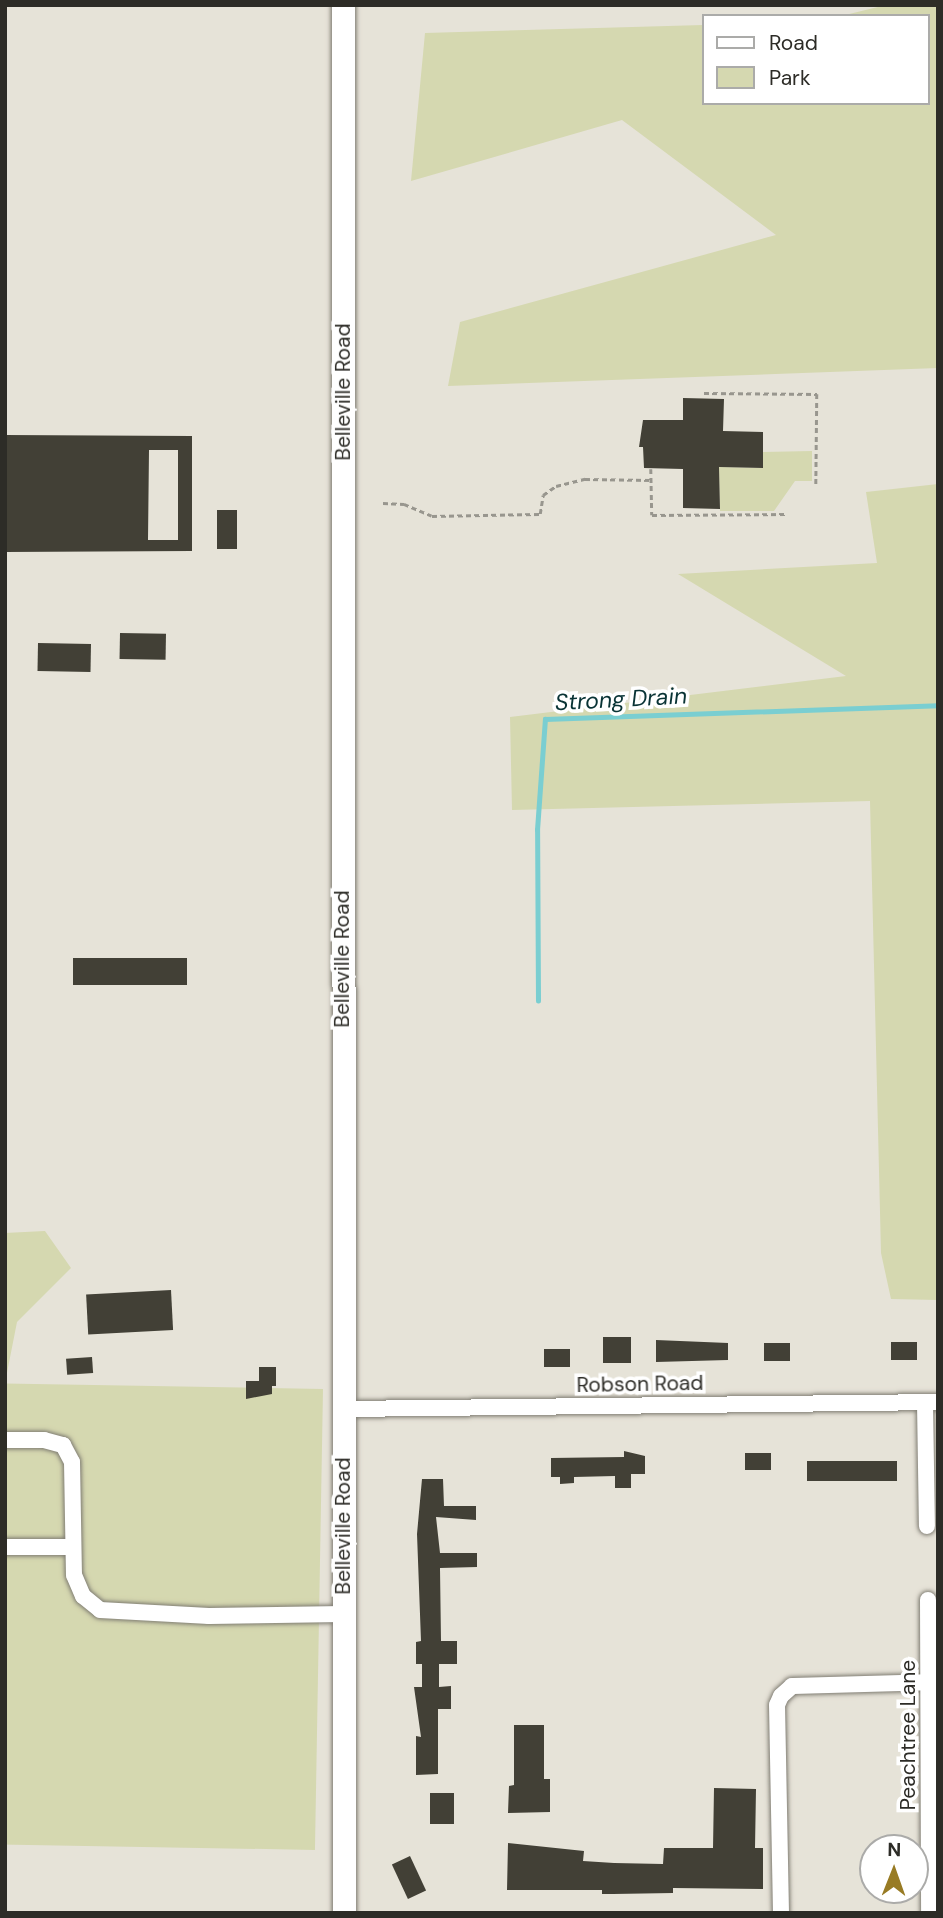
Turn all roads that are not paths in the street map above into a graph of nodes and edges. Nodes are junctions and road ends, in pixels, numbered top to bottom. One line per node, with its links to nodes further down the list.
1 (343, 5): 3 (main road, Belleville Road)
2 (931, 1403): 3 (street, Robson Road); 5 (street)
3 (342, 1409): 9 (main road, Belleville Road)
4 (5, 1440): 7 (street)
5 (927, 1526)
6 (5, 1547): 7 (street)
7 (72, 1547): 9 (street)
8 (928, 1600): 10 (street, Peachtree Lane)
9 (343, 1614): 11 (main road, Belleville Road)
10 (933, 1681): 12 (street); 13 (street, Peachtree Lane)
11 (344, 1913)
12 (780, 1913)
13 (929, 1913)

